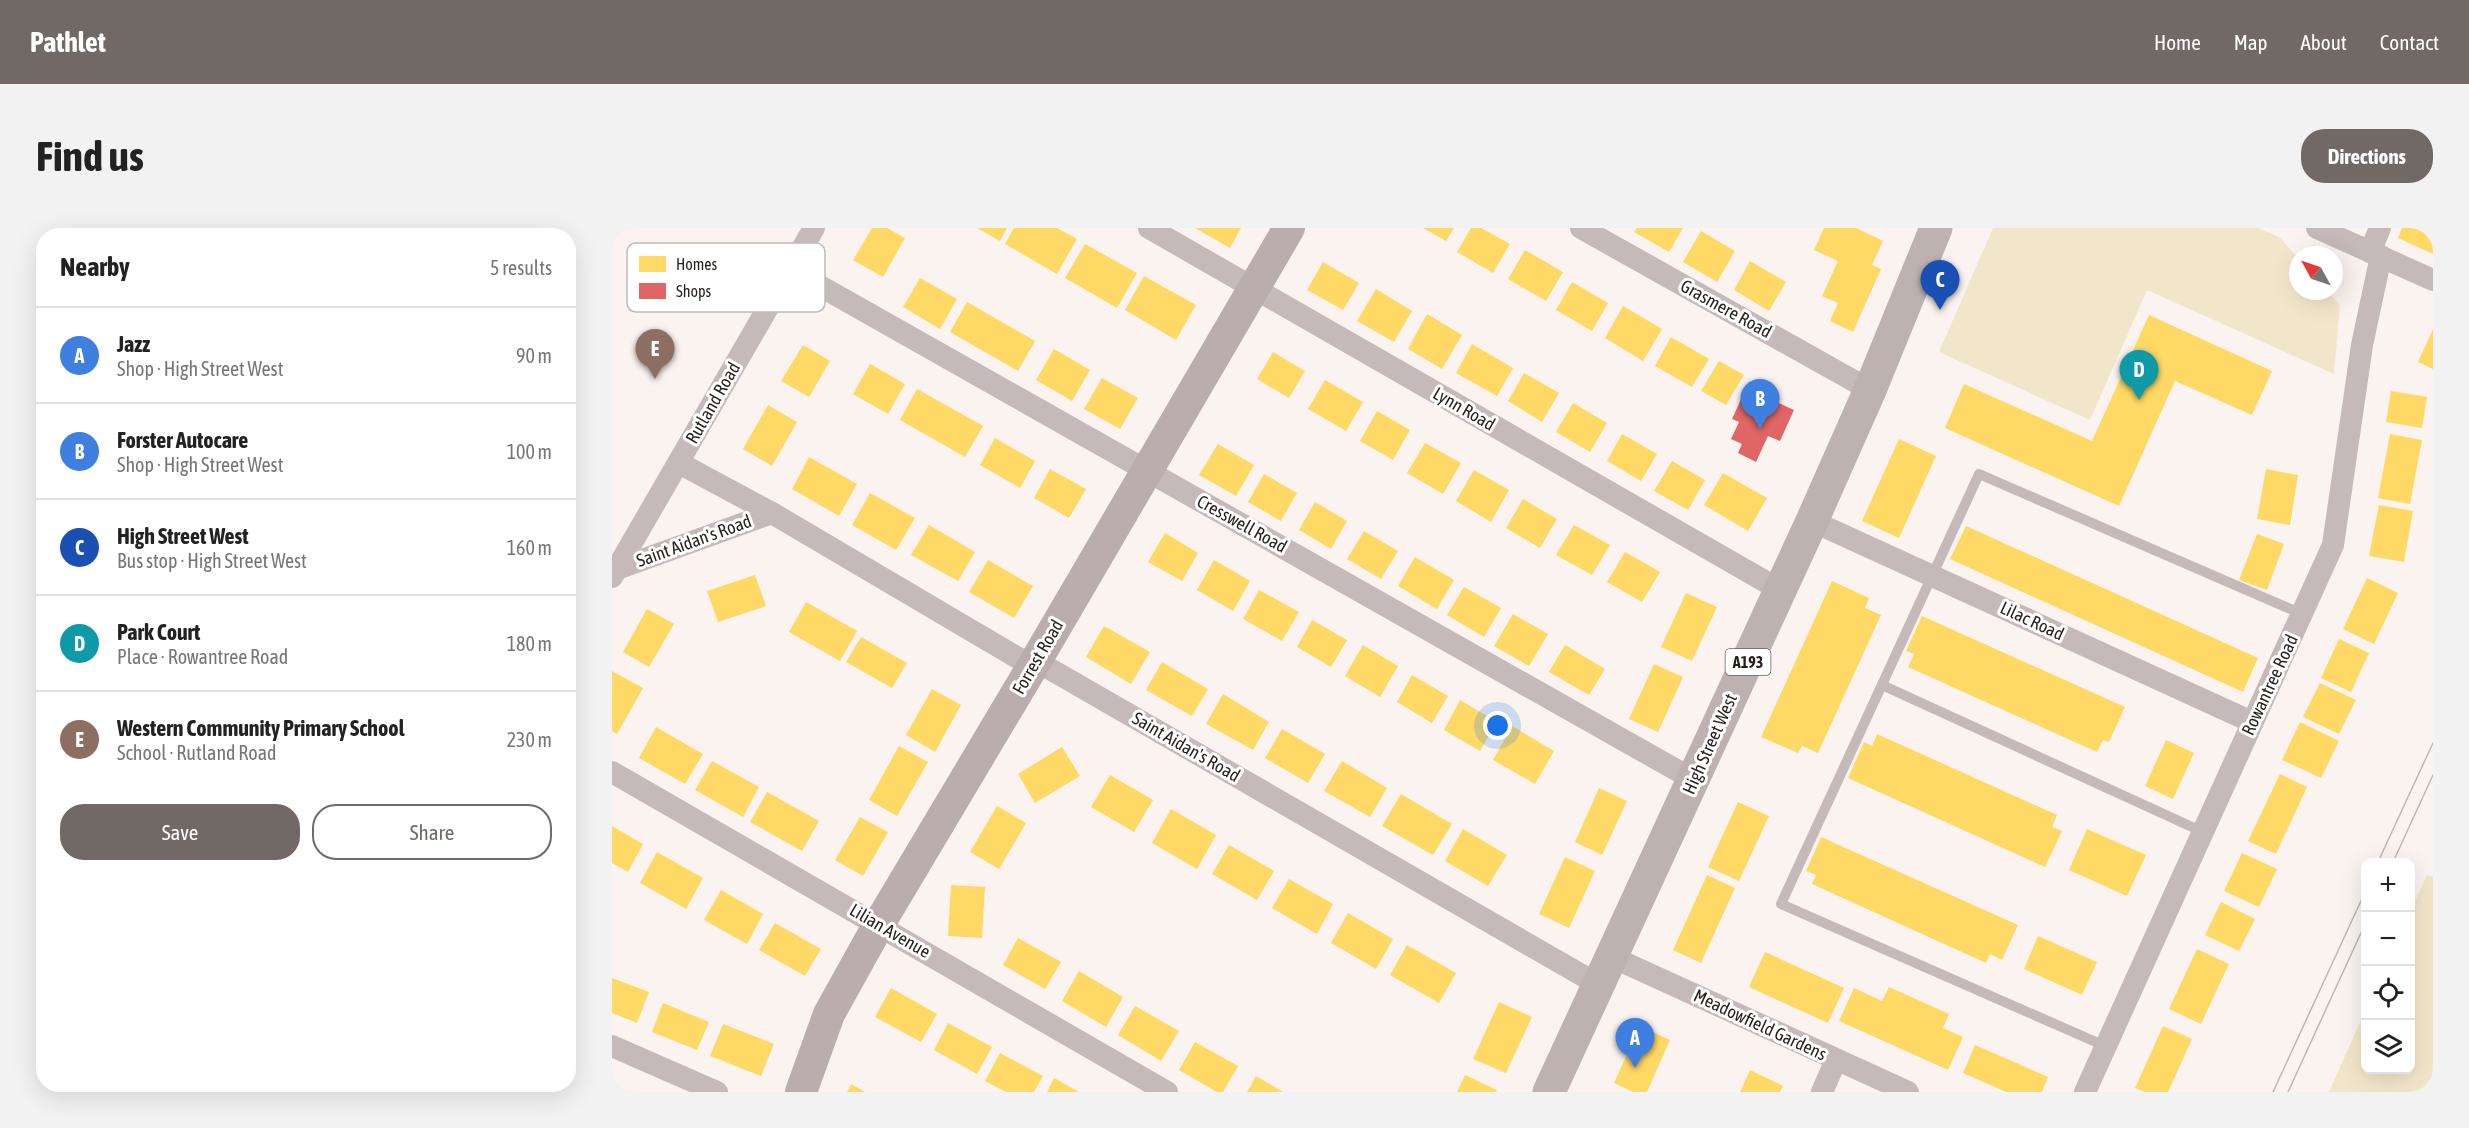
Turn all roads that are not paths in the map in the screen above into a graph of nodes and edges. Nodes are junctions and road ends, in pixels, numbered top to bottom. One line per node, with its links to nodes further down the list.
1 (814, 228): 8 (street, Rutland Road)
2 (1149, 228): 11 (street, Lynn Road)
3 (1289, 228): 11 (street, Forrest Road)
4 (1581, 228): 14 (street, Grasmere Road)
5 (1936, 228): 14 (main road, High Street West / A193)
6 (2317, 228): 9 (street)
7 (2380, 228): 9 (street, Rowantree Road)
8 (805, 243)
9 (2375, 254): 10 (street); 22 (street, Rowantree Road)
10 (2433, 280)
11 (1254, 288): 16 (street, Forrest Road); 21 (street, Lynn Road)
12 (825, 289): 16 (street, Cresswell Road)
13 (765, 312): 15 (street, Rutland Road)
14 (1870, 390): 18 (main road, High Street West / A193)
15 (679, 463): 17 (street, Saint Aidan's Road); 19 (street, Rutland Road)
16 (1147, 471): 23 (street, Forrest Road); 27 (street, Cresswell Road)
17 (772, 513): 19 (street, Saint Aidan's Road); 23 (street, Saint Aidan's Road)
18 (1812, 521): 20 (street, Lilac Road); 21 (main road, High Street West / A193)
19 (614, 573)
20 (1932, 575): 22 (lane); 24 (lane); 25 (street, Lilac Road)
21 (1780, 590): 27 (main road, High Street West / A193)
22 (2302, 614): 25 (street, Rowantree Road)
23 (1034, 664): 29 (street, Forrest Road); 30 (street, Saint Aidan's Road)
24 (1882, 684): 28 (lane); 32 (lane)
25 (2252, 722): 28 (street, Rowantree Road)
26 (612, 772): 29 (street, Lilian Avenue)
27 (1694, 780): 30 (main road, High Street West / A193)
28 (2203, 832): 32 (street, Rowantree Road)
29 (879, 924): 35 (street, Forrest Road); 36 (street, Lilian Avenue)
30 (1605, 971): 33 (street, Meadowfield Gardens); 37 (main road, High Street West / A193)
31 (612, 1046): 34 (street)
32 (2105, 1046): 40 (street, Rowantree Road)
33 (1836, 1060): 38 (street); 39 (street, Meadowfield Gardens)
34 (717, 1092)
35 (801, 1092)
36 (1167, 1092)
37 (1550, 1092)
38 (1822, 1092)
39 (1908, 1092)
40 (2085, 1092)

